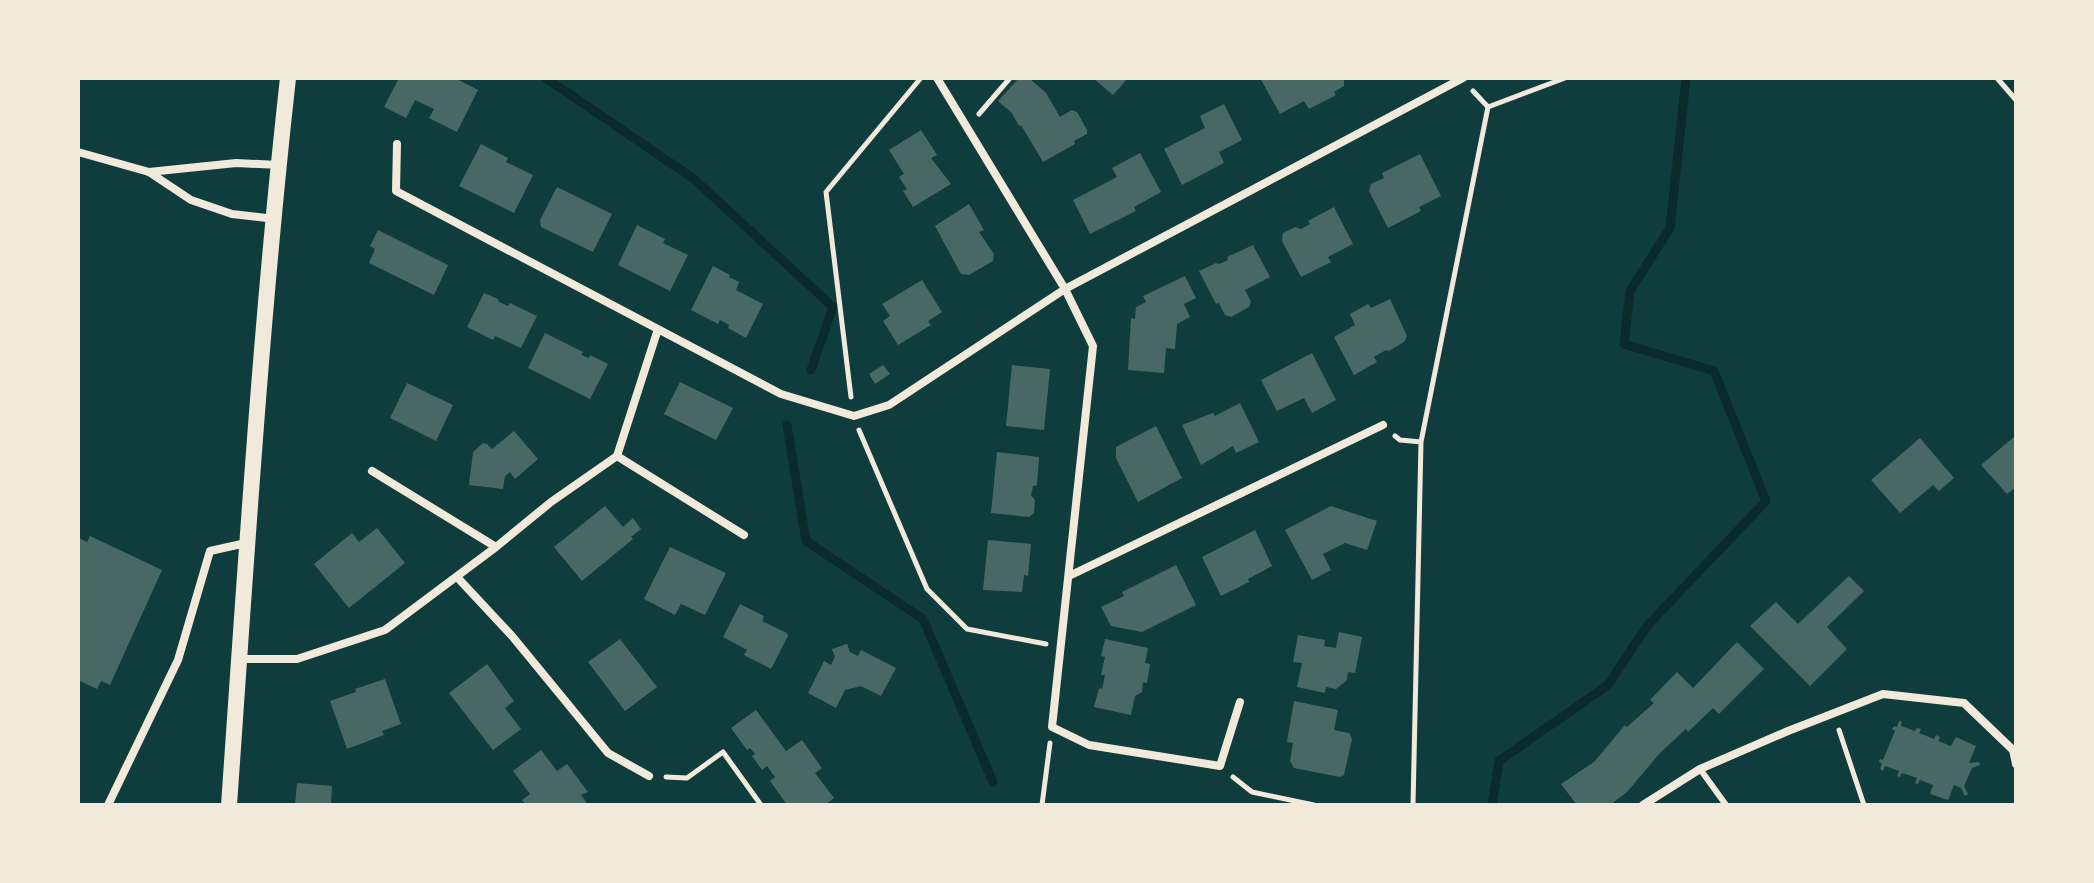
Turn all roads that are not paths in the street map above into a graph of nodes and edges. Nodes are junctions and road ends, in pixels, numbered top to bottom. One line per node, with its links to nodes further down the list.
1 (288, 78): 6 (main road)
2 (937, 78): 9 (street)
3 (1462, 78): 9 (street)
4 (397, 144): 10 (street)
5 (78, 152): 7 (street)
6 (279, 165): 7 (street); 8 (main road)
7 (149, 172): 8 (street)
8 (275, 219): 15 (main road)
9 (1065, 289): 10 (street); 17 (street)
10 (658, 329): 12 (street)
11 (1383, 425): 17 (street)
12 (617, 456): 14 (street); 16 (street)
13 (372, 471): 16 (street)
14 (744, 535)
15 (246, 543): 19 (main road); 24 (street)
16 (496, 547): 18 (street)
17 (1069, 576): 20 (street)
18 (457, 577): 19 (street); 23 (street)
19 (239, 659): 25 (main road)
20 (1240, 702)
21 (2016, 764): 22 (street)
22 (1700, 769): 26 (street); 27 (lane)
23 (649, 776)
24 (108, 805)
25 (229, 805)
26 (1643, 805)
27 (1726, 805)

